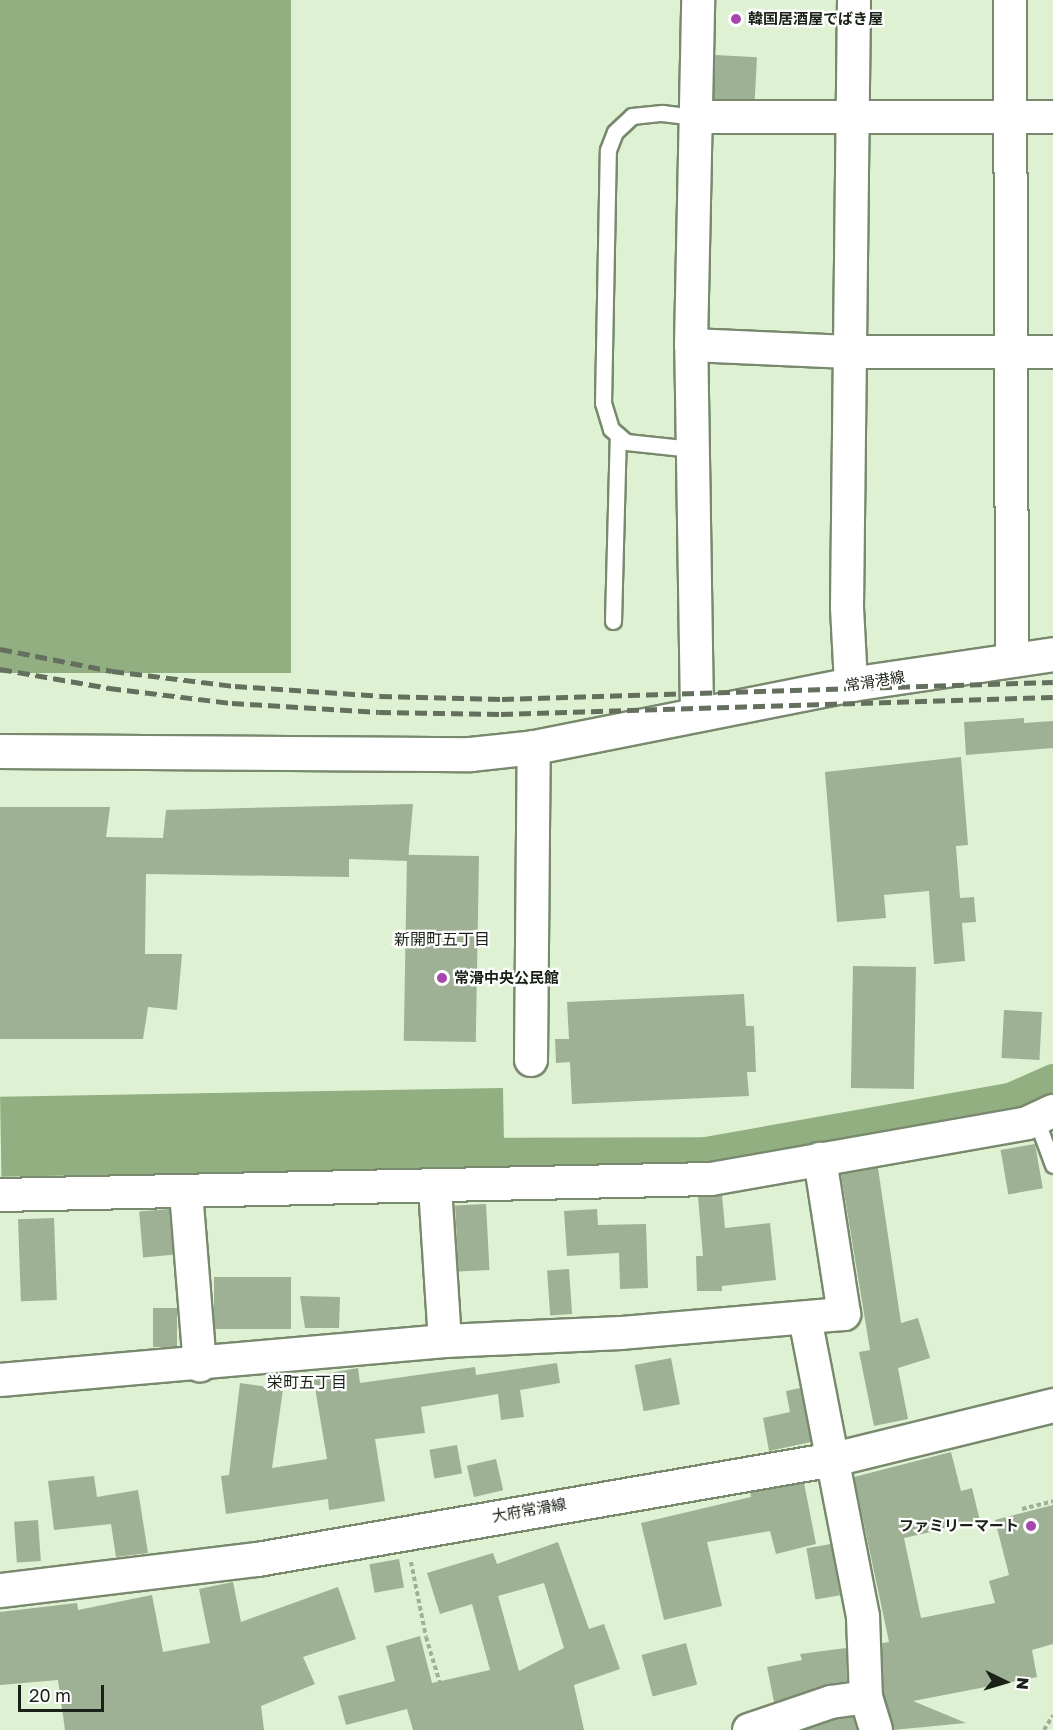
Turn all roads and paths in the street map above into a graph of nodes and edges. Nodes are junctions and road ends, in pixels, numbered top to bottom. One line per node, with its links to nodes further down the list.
1 (698, 0): 4 (street)
2 (854, 0): 5 (street)
3 (1010, 0): 6 (street)
4 (697, 117): 5 (street); 8 (street); 12 (lane)
5 (853, 117): 6 (street); 9 (street)
6 (1008, 117): 7 (street); 10 (street)
7 (1053, 117)
8 (691, 345): 9 (street); 13 (street)
9 (849, 352): 10 (street); 17 (street)
10 (1010, 352): 11 (street); 16 (street)
11 (1053, 352)
12 (618, 435): 13 (lane); 14 (lane)
13 (693, 449): 18 (street)
14 (613, 621)
15 (1053, 654): 16 (main road, 常滑港線)
16 (1012, 660): 17 (main road, 常滑港線)
17 (851, 684): 18 (main road, 常滑港線)
18 (697, 712): 19 (main road, 常滑港線)
19 (534, 747): 20 (main road, 常滑港線); 21 (street)
20 (0, 751)
21 (531, 1060)
22 (1044, 1115): 23 (street); 24 (lane)
23 (820, 1159): 25 (street); 28 (street)
24 (1053, 1165)
25 (435, 1187): 26 (street); 29 (street)
26 (186, 1192): 27 (street); 30 (street)
27 (0, 1195)
28 (805, 1318): 29 (street); 33 (street)
29 (445, 1341): 30 (street)
30 (200, 1365): 31 (street)
31 (0, 1380)
32 (1053, 1405): 33 (main road, 大府常滑線)
33 (833, 1459): 36 (main road, 大府常滑線); 38 (street)
34 (1053, 1501): 35 (path)
35 (1022, 1509)
36 (405, 1531): 37 (main road, 大府常滑線); 41 (path)
37 (0, 1590)
38 (866, 1697): 40 (street); 43 (street)
39 (1053, 1715): 44 (path)
40 (783, 1726): 42 (street)
41 (454, 1730)
42 (749, 1730)
43 (876, 1730)
44 (1044, 1730)

